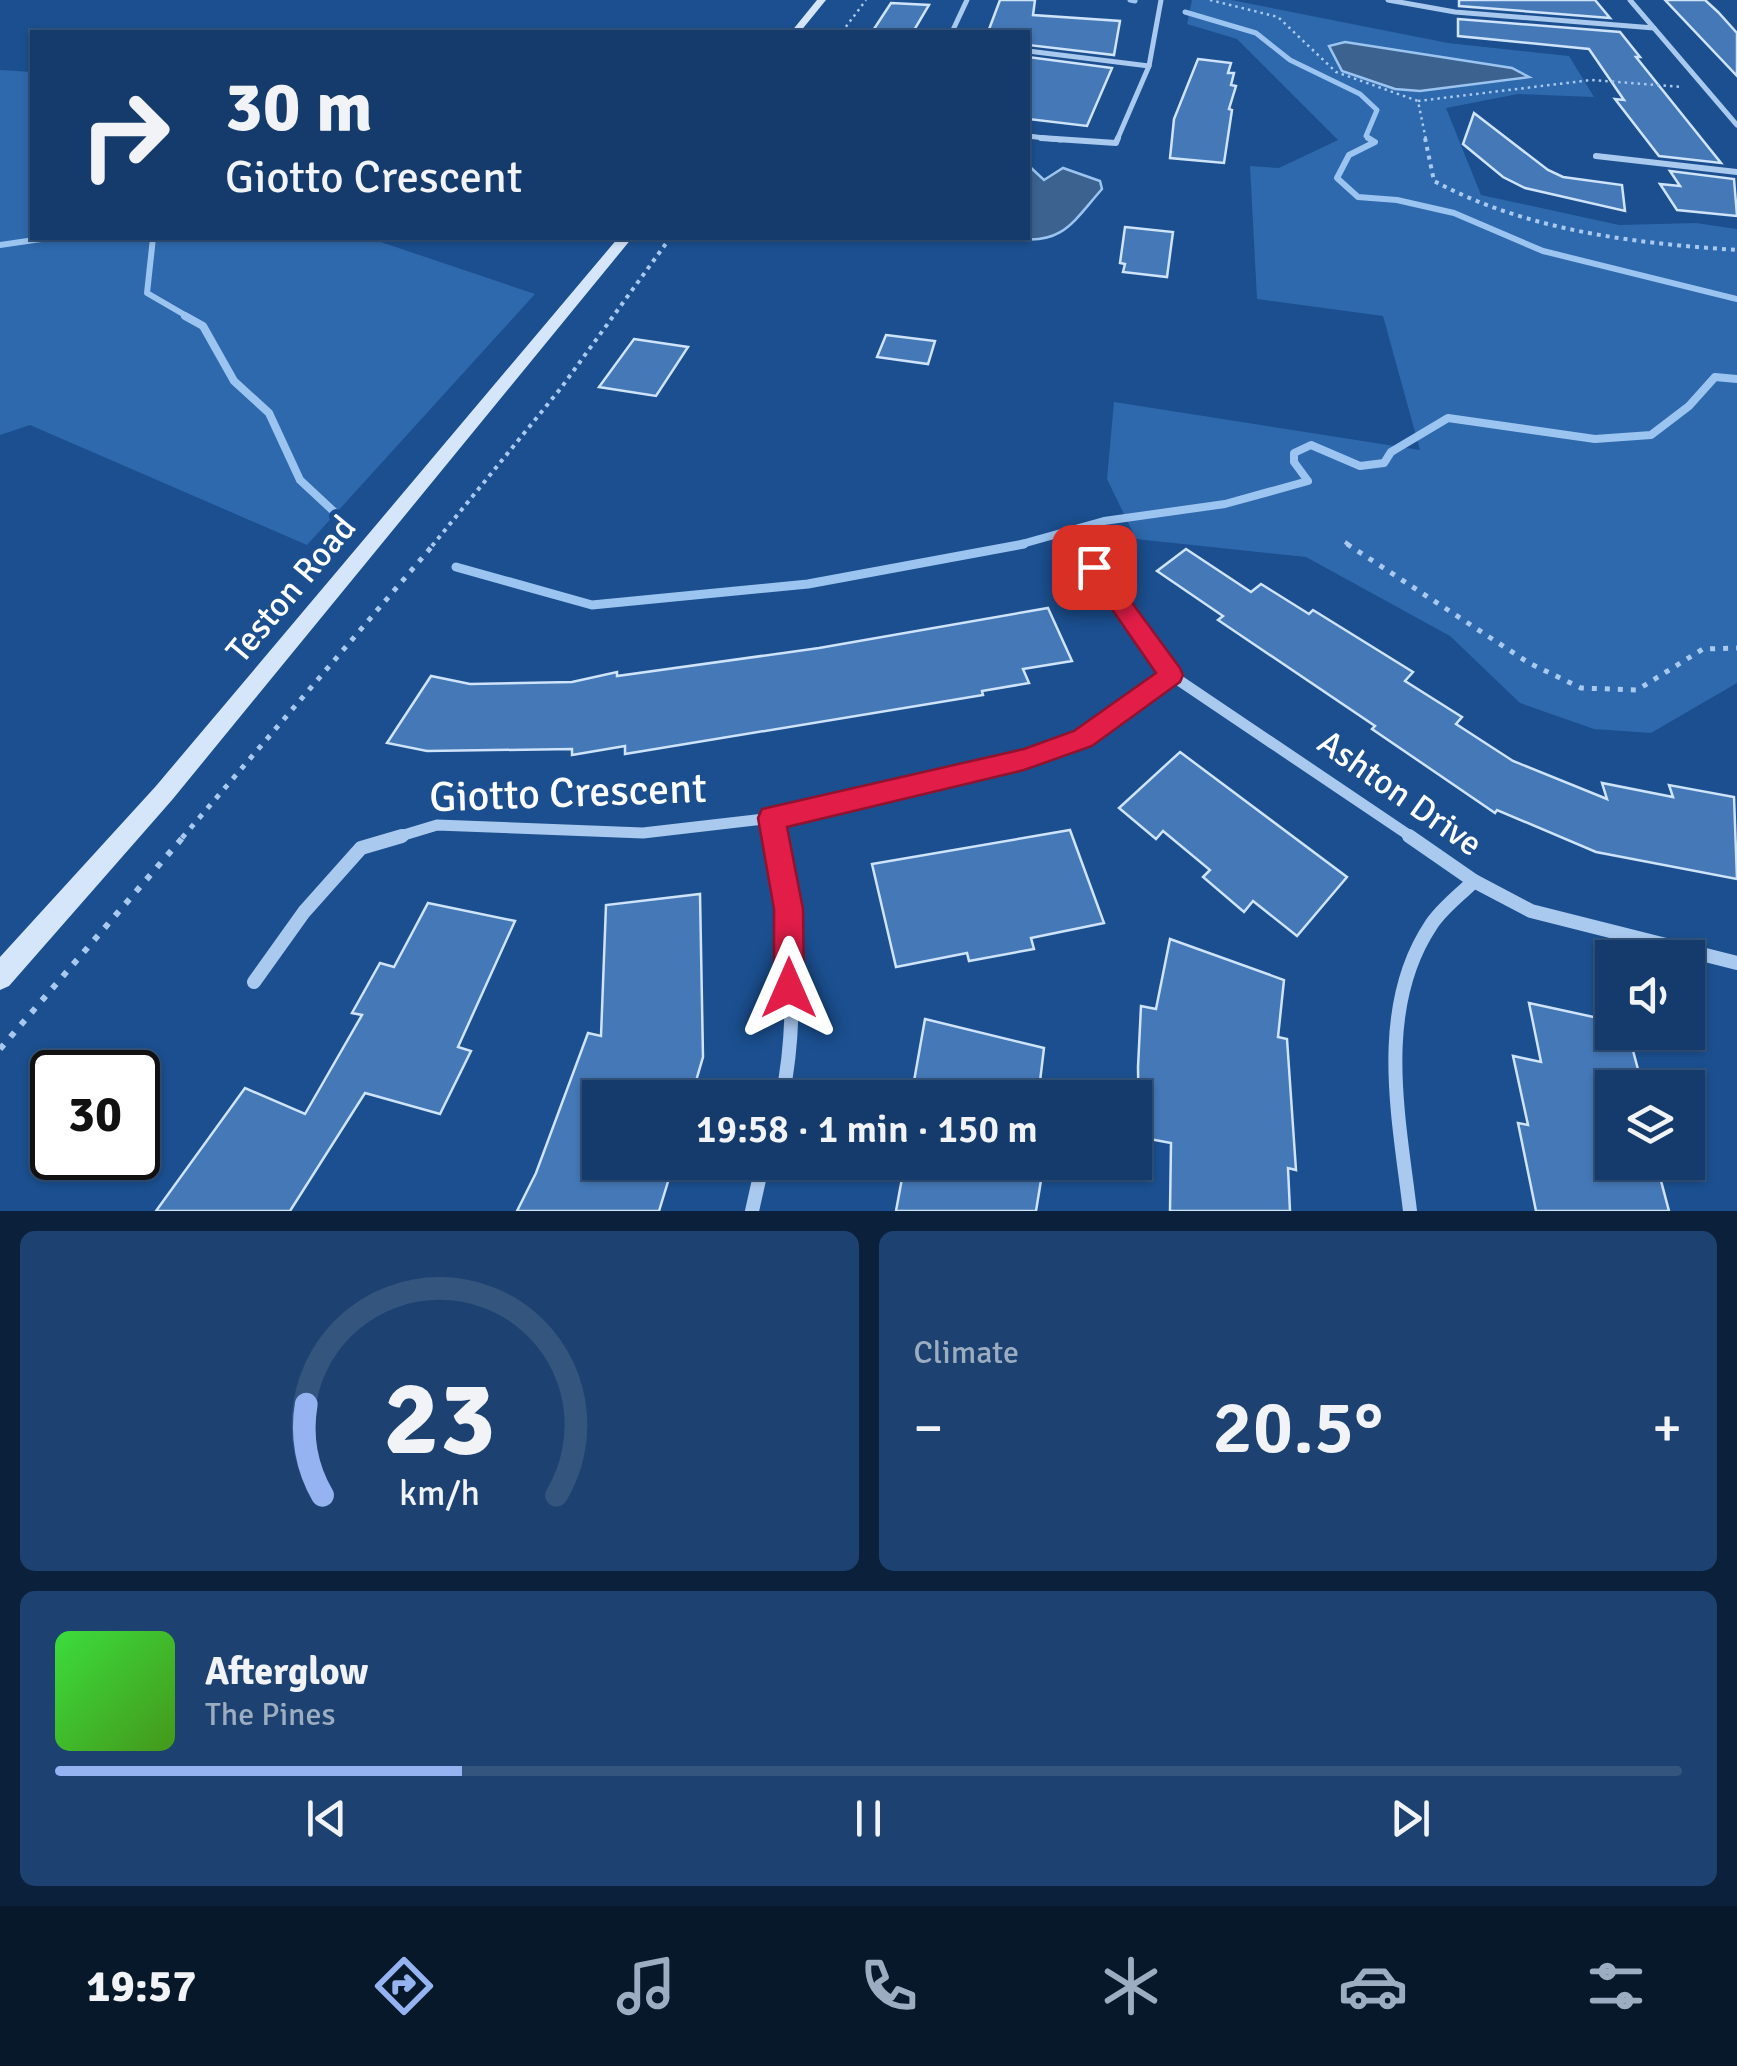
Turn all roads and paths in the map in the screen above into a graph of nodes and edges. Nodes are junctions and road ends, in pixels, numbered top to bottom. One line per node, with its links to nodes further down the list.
1 (822, 0): 9 (main road)
2 (866, 0): 10 (path)
3 (966, 0): 11 (street)
4 (1160, 0): 13 (street)
5 (1210, 0): 15 (path)
6 (1388, 0): 8 (street)
7 (1630, 0): 8 (street)
8 (1654, 28): 14 (street)
9 (797, 30)
10 (844, 30)
11 (953, 30)
12 (1030, 51): 13 (street)
13 (1149, 66): 17 (street)
14 (1708, 90): 15 (path); 16 (street)
15 (1418, 101): 22 (path)
16 (1737, 125)
17 (1030, 136)
18 (1596, 156): 19 (street)
19 (1737, 172)
20 (623, 240): 30 (main road, Teston Road)
21 (669, 240): 32 (path)
22 (1737, 250)
23 (1346, 542): 25 (path)
24 (1094, 567): 26 (street, Ashton Drive)
25 (1737, 648)
26 (1171, 675): 27 (street, Giotto Crescent); 28 (street, Ashton Drive)
27 (772, 818): 31 (street, Giotto Crescent); 33 (street)
28 (1474, 881): 29 (street, Ashton Drive); 36 (street)
29 (1737, 964)
30 (0, 977)
31 (254, 982)
32 (0, 1049)
33 (787, 1080)
34 (759, 1180): 35 (street)
35 (752, 1211)
36 (1410, 1211)

